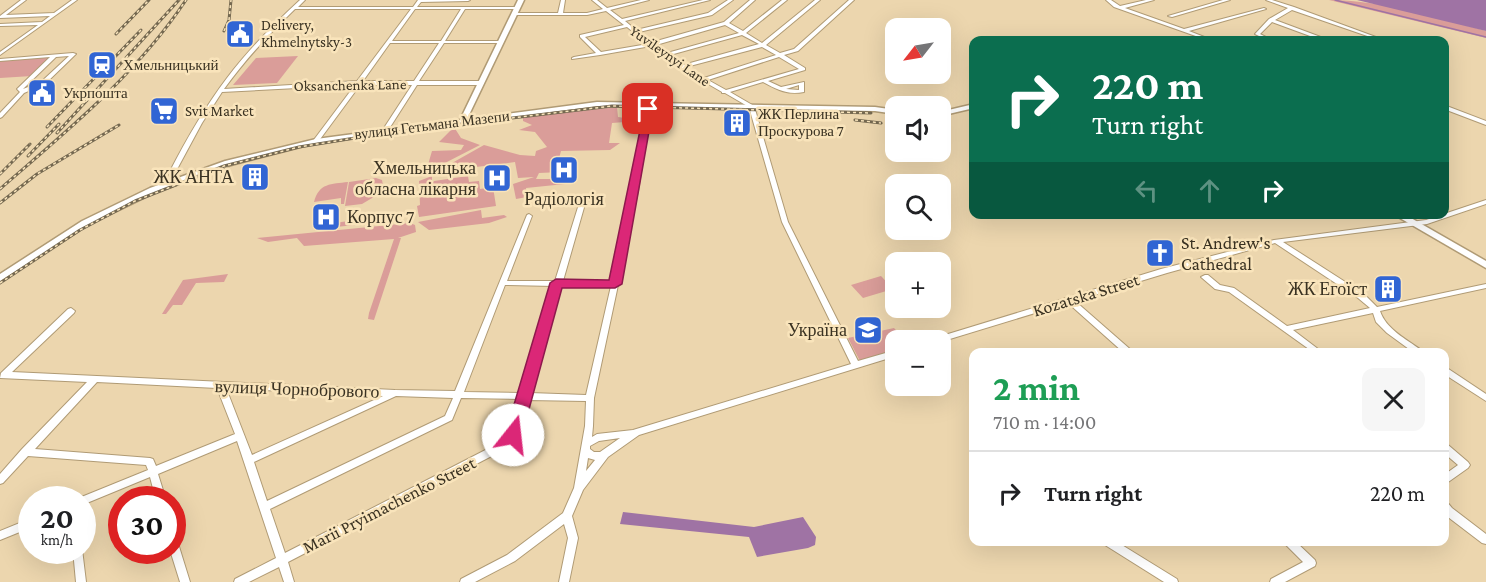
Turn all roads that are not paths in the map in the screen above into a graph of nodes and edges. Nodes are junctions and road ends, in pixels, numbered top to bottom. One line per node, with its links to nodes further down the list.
1 (24, 0): 34 (street)
2 (75, 0): 30 (street)
3 (303, 0): 21 (street)
4 (362, 0): 22 (street)
5 (468, 0): 20 (street)
6 (521, 0): 29 (main road)
7 (563, 0): 31 (street)
8 (594, 0): 28 (street, Yuvileynyi Lane)
9 (647, 0): 28 (street)
10 (708, 0): 36 (street)
11 (731, 0): 32 (street)
12 (753, 0): 38 (street)
13 (785, 0): 43 (street)
14 (818, 0): 52 (street)
15 (852, 0): 57 (street)
16 (1108, 0): 25 (street)
17 (1152, 0): 25 (street)
18 (1228, 0): 33 (street)
19 (1268, 0): 26 (street)
20 (419, 1): 23 (street)
21 (294, 8): 22 (street); 67 (street)
22 (354, 8): 23 (street)
23 (414, 8): 24 (street); 48 (street)
24 (464, 8): 29 (street); 49 (street)
25 (1121, 8): 41 (street)
26 (1292, 8): 35 (street); 47 (street)
27 (1264, 9): 41 (street)
28 (607, 10): 31 (street); 36 (street, Yuvileynyi Lane)
29 (516, 11): 31 (street); 50 (main road)
30 (56, 14): 34 (street); 37 (street)
31 (560, 14)
32 (710, 14): 38 (street); 42 (street)
33 (1170, 16)
34 (1, 17)
35 (1272, 20): 45 (street); 46 (street)
36 (621, 21): 40 (street, Yuvileynyi Lane)
37 (44, 23): 39 (street); 53 (street)
38 (726, 23): 43 (street); 51 (street)
39 (0, 26)
40 (627, 26): 42 (street, Yuvileynyi Lane); 54 (street)
41 (1186, 30): 44 (street)
42 (634, 32): 51 (street, Yuvileynyi Lane)
43 (743, 33): 52 (street); 55 (street)
44 (1200, 36)
45 (1261, 36)
46 (1314, 36)
47 (1371, 36)
48 (388, 42): 49 (street); 63 (street)
49 (442, 42): 50 (street); 64 (street)
50 (501, 42): 65 (main road)
51 (651, 44): 54 (street); 55 (street, Yuvileynyi Lane)
52 (762, 45): 57 (street); 60 (street)
53 (0, 54)
54 (600, 54): 58 (street)
55 (665, 55): 60 (street, Yuvileynyi Lane)
56 (54, 56): 59 (street); 68 (street); 68 (street)
57 (782, 56): 61 (street); 62 (street)
58 (574, 58)
59 (0, 60)
60 (682, 67): 61 (street, Yuvileynyi Lane)
61 (702, 80): 69 (street, Yuvileynyi Lane)
62 (765, 81): 66 (street); 69 (street)
63 (357, 83): 64 (street, Oksanchenka Lane); 67 (street, Oksanchenka Lane); 80 (street)
64 (416, 83): 65 (street, Oksanchenka Lane); 79 (street)
65 (481, 83): 77 (main road)
66 (779, 89)
67 (219, 91): 81 (street)
68 (22, 92): 76 (street)
69 (724, 92): 70 (street, Yuvileynyi Lane)
70 (751, 106): 74 (main road, вулиця Гетьмана Мазепи); 77 (main road, вулиця Гетьмана Мазепи); 106 (street)
71 (969, 107): 75 (main road)
72 (648, 109): 95 (street)
73 (1449, 109): 78 (street)
74 (885, 110)
75 (951, 111)
76 (0, 116)
77 (463, 121): 79 (main road, вулиця Гетьмана Мазепи)
78 (1486, 123)
79 (385, 131): 80 (main road, вулиця Гетьмана Мазепи)
80 (316, 141): 81 (main road, вулиця Гетьмана Мазепи)
81 (174, 182): 92 (main road, вулиця Гетьмана Мазепи)
82 (1486, 201): 84 (street, Kozatska Street)
83 (582, 204): 94 (street, Marii Pryimachenko Street)
84 (1449, 214)
85 (529, 216): 93 (street)
86 (1405, 219): 88 (main road)
87 (1435, 219): 88 (street, Kozatska Street)
88 (1413, 224): 89 (street, Kozatska Street); 90 (main road)
89 (1276, 241): 97 (street, Kozatska Street); 98 (street)
90 (1486, 265)
91 (1204, 277): 100 (street)
92 (0, 278)
93 (503, 283): 94 (street); 112 (street)
94 (556, 283): 95 (street); 113 (street, Marii Pryimachenko Street)
95 (615, 284): 114 (street)
96 (1486, 286): 98 (street)
97 (1070, 301): 101 (street, Kozatska Street); 102 (street)
98 (1375, 309): 100 (street); 104 (street)
99 (71, 311): 108 (street)
100 (1285, 329): 103 (street)
101 (951, 336)
102 (1123, 348)
103 (1312, 348)
104 (1413, 348)
105 (885, 356): 106 (street)
106 (856, 364): 117 (street)
107 (1449, 372): 115 (street)
108 (2, 377): 109 (street, вулиця Чорнобрового)
109 (94, 380): 110 (street, вулиця Чорнобрового); 122 (street)
110 (221, 386): 111 (street, вулиця Чорнобрового); 118 (street)
111 (395, 393): 112 (street, вулиця Чорнобрового); 124 (street)
112 (458, 394): 113 (street, вулиця Чорнобрового); 131 (street)
113 (524, 396): 114 (street, вулиця Чорнобрового); 139 (street, Marii Pryimachenko Street)
114 (590, 398): 116 (street)
115 (1486, 398)
116 (589, 426): 119 (street); 120 (street)
117 (636, 432): 119 (street); 123 (street)
118 (240, 436): 124 (street); 125 (street)
119 (602, 438): 120 (street); 123 (street)
120 (586, 448): 123 (street); 129 (street)
121 (1449, 451): 126 (street)
122 (25, 452): 125 (street); 127 (street)
123 (607, 453): 129 (street)
124 (249, 460): 131 (street)
125 (151, 467): 128 (street); 130 (street)
126 (1449, 478)
127 (0, 480)
128 (157, 486)
129 (579, 488): 133 (street)
130 (96, 494)
131 (265, 507): 139 (street)
132 (1449, 512): 136 (street)
133 (567, 516): 146 (street); 147 (street)
134 (18, 528): 135 (street)
135 (0, 536)
136 (1486, 540)
137 (1115, 546): 148 (street)
138 (1294, 546): 149 (street)
139 (281, 560): 144 (street, Marii Pryimachenko Street); 145 (street)
140 (79, 564): 142 (street)
141 (179, 564): 143 (street)
142 (81, 582)
143 (185, 582)
144 (239, 582)
145 (289, 582)
146 (465, 582)
147 (564, 582)
148 (1173, 582)
149 (1275, 582)

